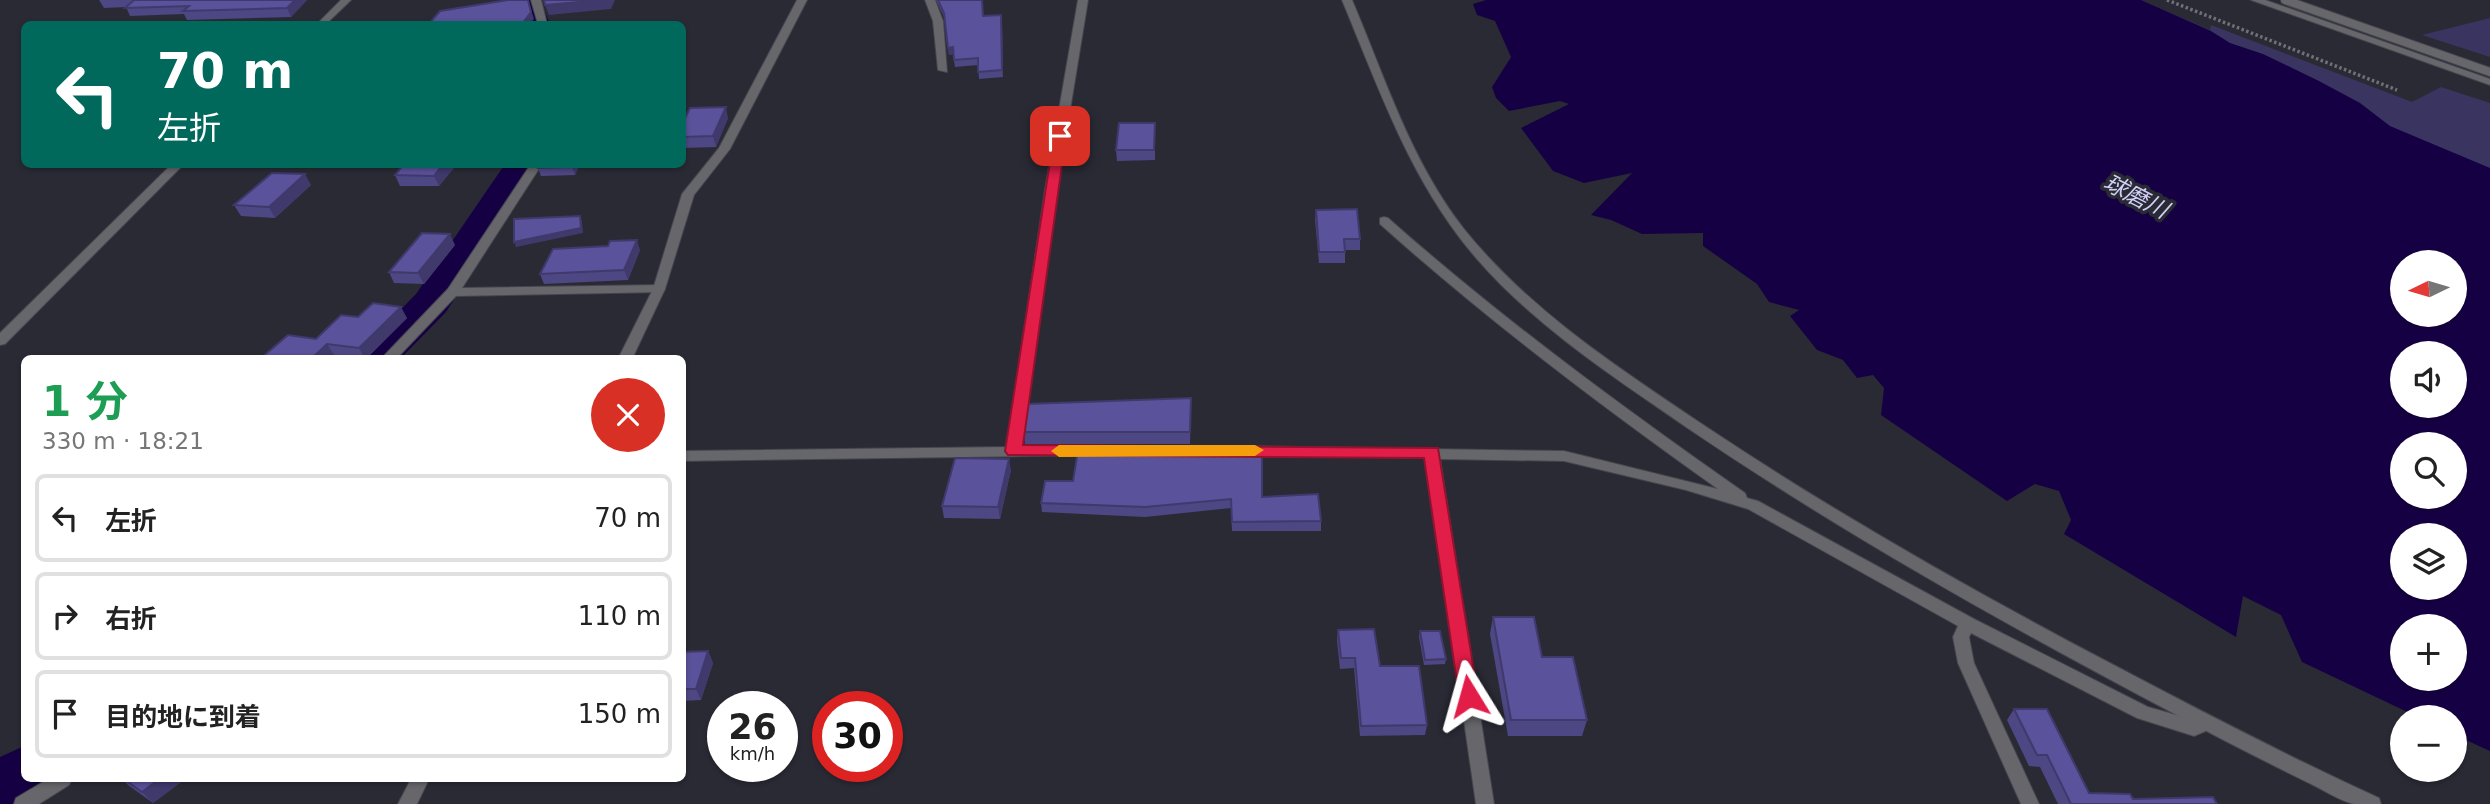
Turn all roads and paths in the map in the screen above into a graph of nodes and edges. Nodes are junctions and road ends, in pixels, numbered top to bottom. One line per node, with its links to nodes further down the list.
1 (346, 0): 10 (street)
2 (536, 0): 11 (street)
3 (802, 0): 19 (street)
4 (930, 0): 12 (street)
5 (1083, 0): 25 (street)
6 (1347, 0): 31 (street)
7 (2167, 0): 15 (path)
8 (2256, 0): 14 (street)
9 (2285, 0): 13 (lane)
10 (324, 21)
11 (542, 21)
12 (943, 70)
13 (2490, 72)
14 (2490, 82)
15 (2397, 90)
16 (175, 168): 21 (street)
17 (534, 168): 20 (street)
18 (1384, 221): 29 (street)
19 (659, 289): 20 (street); 23 (street)
20 (453, 292): 22 (street)
21 (0, 341)
22 (392, 355)
23 (627, 355)
24 (1233, 450): 27 (street)
25 (1014, 451): 26 (street); 28 (street)
26 (1110, 451)
27 (1432, 453): 29 (street); 36 (street)
28 (686, 456)
29 (1753, 505): 30 (street)
30 (1968, 624): 31 (street); 37 (street)
31 (2207, 723): 38 (street)
32 (58, 782): 34 (street)
33 (418, 782): 35 (street)
34 (23, 804)
35 (407, 804)
36 (1485, 804)
37 (2030, 804)
38 (2372, 804)

